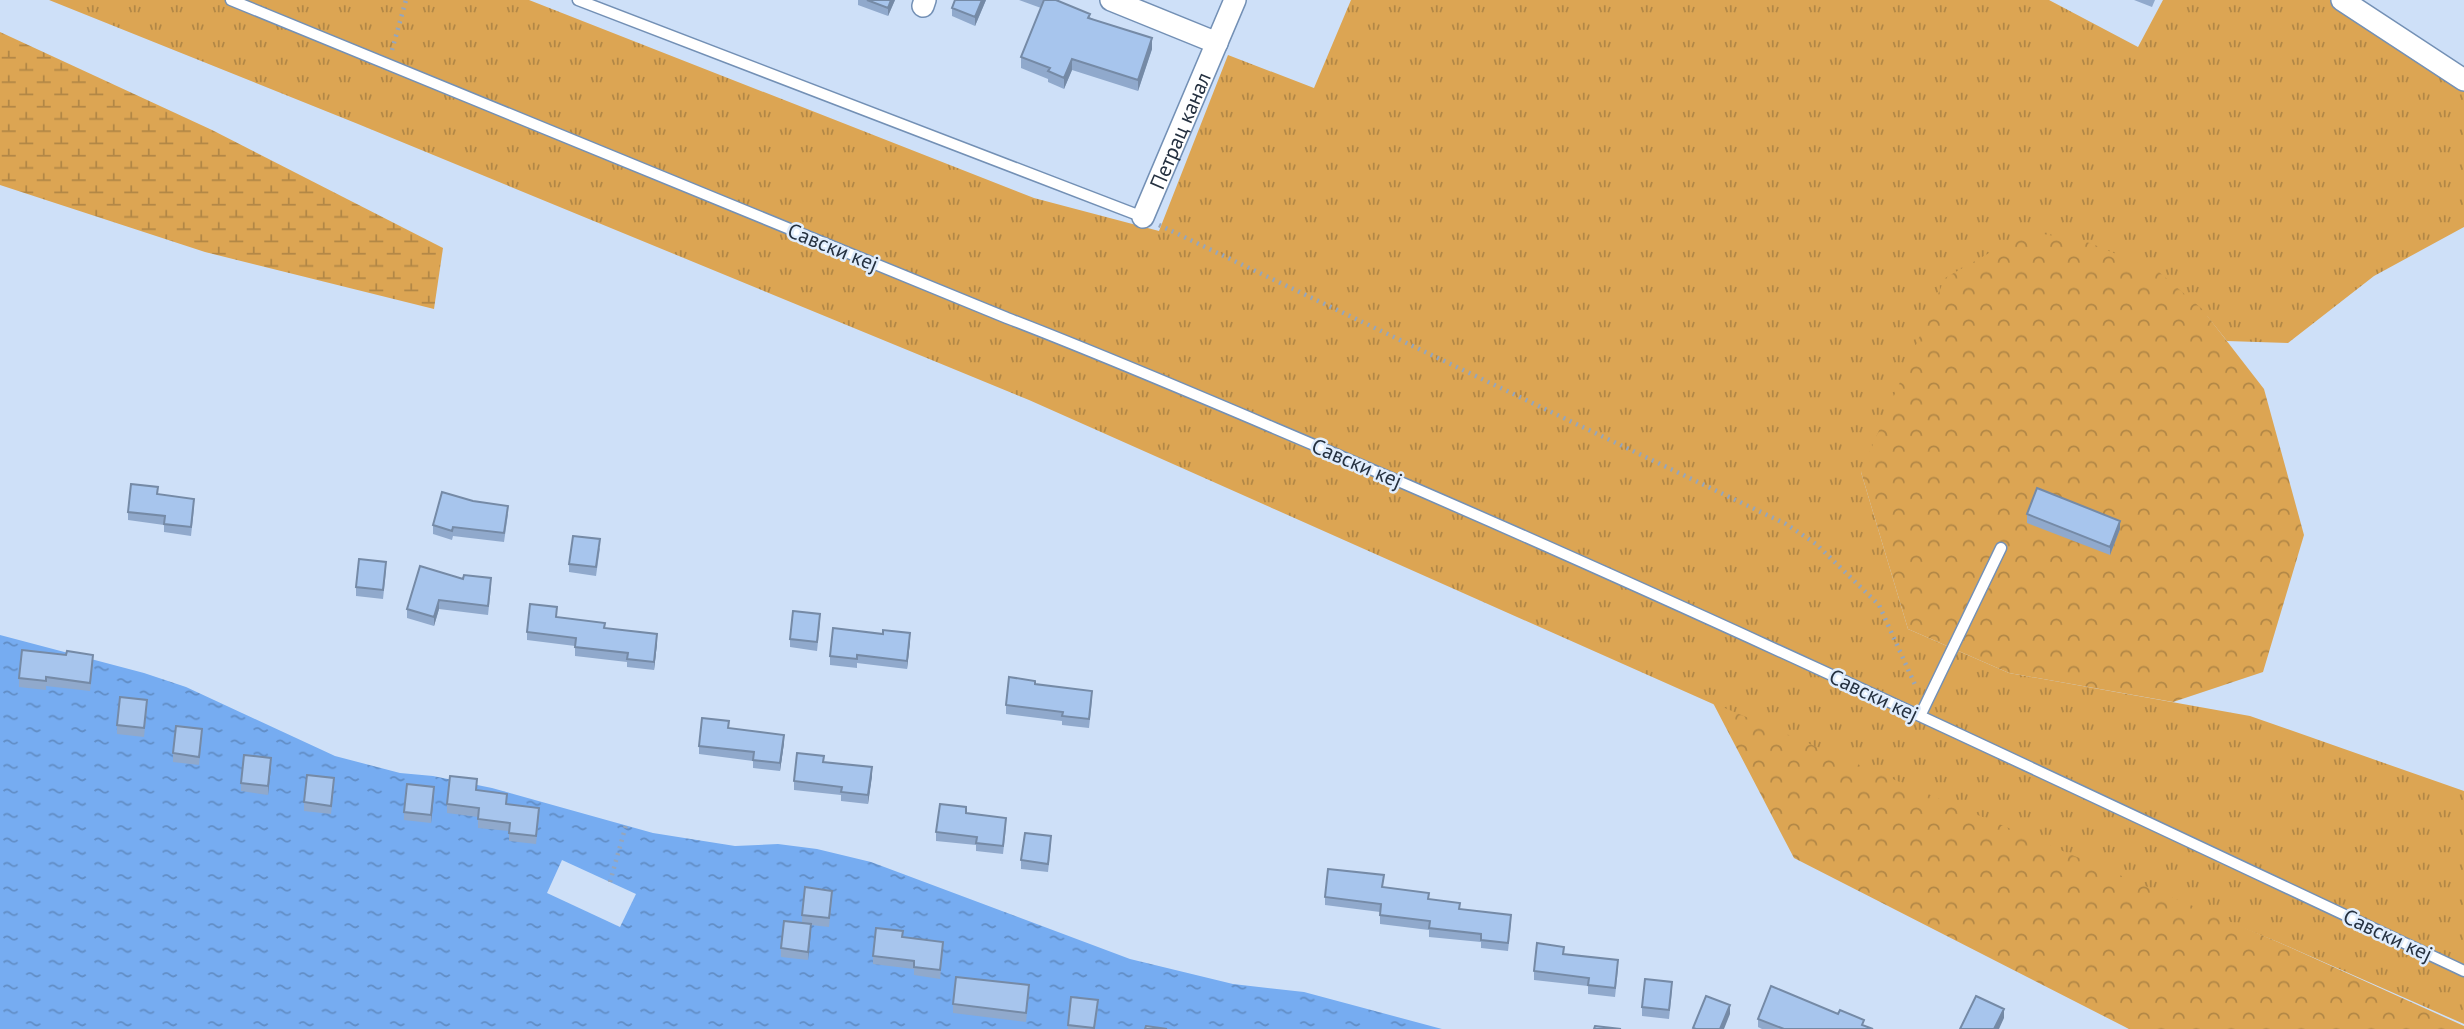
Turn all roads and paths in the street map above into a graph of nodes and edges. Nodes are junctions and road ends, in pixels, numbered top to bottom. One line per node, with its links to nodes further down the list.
1 (231, 0): 8 (lane, Савски кеј)
2 (406, 0): 8 (path)
3 (578, 0): 10 (lane)
4 (1111, 0): 7 (street)
5 (1235, 0): 7 (street, Петрац канал)
6 (2342, 0): 9 (street)
7 (1217, 43): 10 (street, Петрац канал)
8 (388, 64): 12 (lane, Савски кеј)
9 (2464, 80)
10 (1143, 217): 12 (path)
11 (2001, 548): 12 (lane)
12 (1923, 711): 15 (lane, Савски кеј)
13 (626, 825): 14 (path)
14 (610, 882)
15 (2464, 971)

